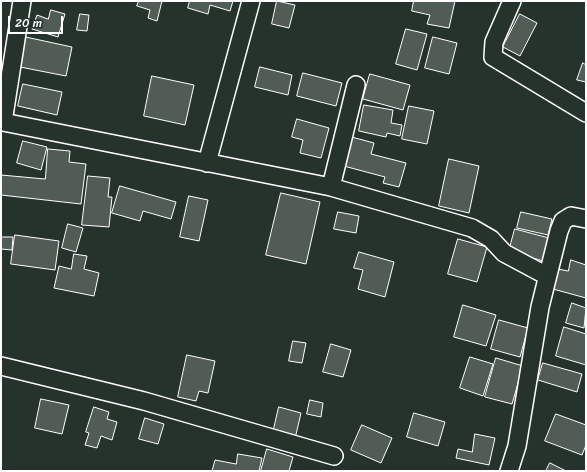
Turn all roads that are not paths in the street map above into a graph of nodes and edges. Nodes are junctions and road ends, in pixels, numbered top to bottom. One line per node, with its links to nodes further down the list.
1 (22, 1): 6 (street)
2 (251, 1): 7 (street)
3 (512, 1): 5 (street)
4 (356, 85): 8 (street)
5 (586, 114)
6 (2, 122): 7 (street)
7 (207, 163): 8 (street)
8 (331, 187): 10 (street)
9 (586, 219): 10 (street)
10 (547, 276): 13 (street)
11 (1, 366): 12 (street)
12 (334, 456)
13 (509, 471)

